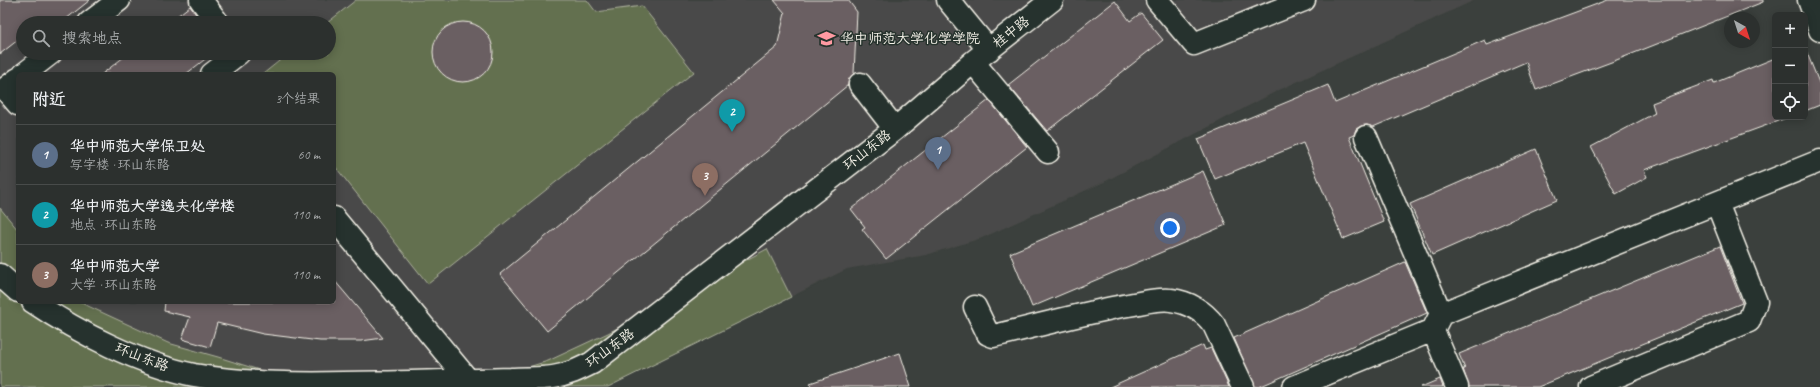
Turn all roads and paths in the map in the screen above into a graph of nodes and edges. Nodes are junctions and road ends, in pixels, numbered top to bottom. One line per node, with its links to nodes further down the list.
1 (119, 0): 8 (street)
2 (201, 0): 9 (street)
3 (948, 0): 11 (street)
4 (1052, 0): 11 (street, 桂中路)
5 (1157, 0): 6 (street)
6 (1304, 0)
7 (1813, 5): 10 (street)
8 (98, 16)
9 (213, 16)
10 (1820, 30)
11 (981, 56): 19 (street, 环山东路); 21 (street)
12 (42, 60): 14 (street)
13 (230, 60): 15 (street)
14 (27, 72)
15 (215, 72)
16 (16, 81): 18 (street)
17 (860, 84): 19 (street)
18 (16, 102)
19 (895, 128): 30 (street, 环山东路)
20 (1366, 137): 29 (street)
21 (1048, 152)
22 (1820, 161): 23 (street)
23 (1717, 202): 29 (street); 34 (street)
24 (336, 220): 30 (street)
25 (0, 275): 26 (street)
26 (16, 290)
27 (36, 304): 30 (street, 环山东路)
28 (975, 307): 31 (street)
29 (1437, 322): 32 (street); 33 (street)
30 (468, 380)
31 (1243, 387)
32 (1294, 387)
33 (1457, 387)
34 (1590, 387)

